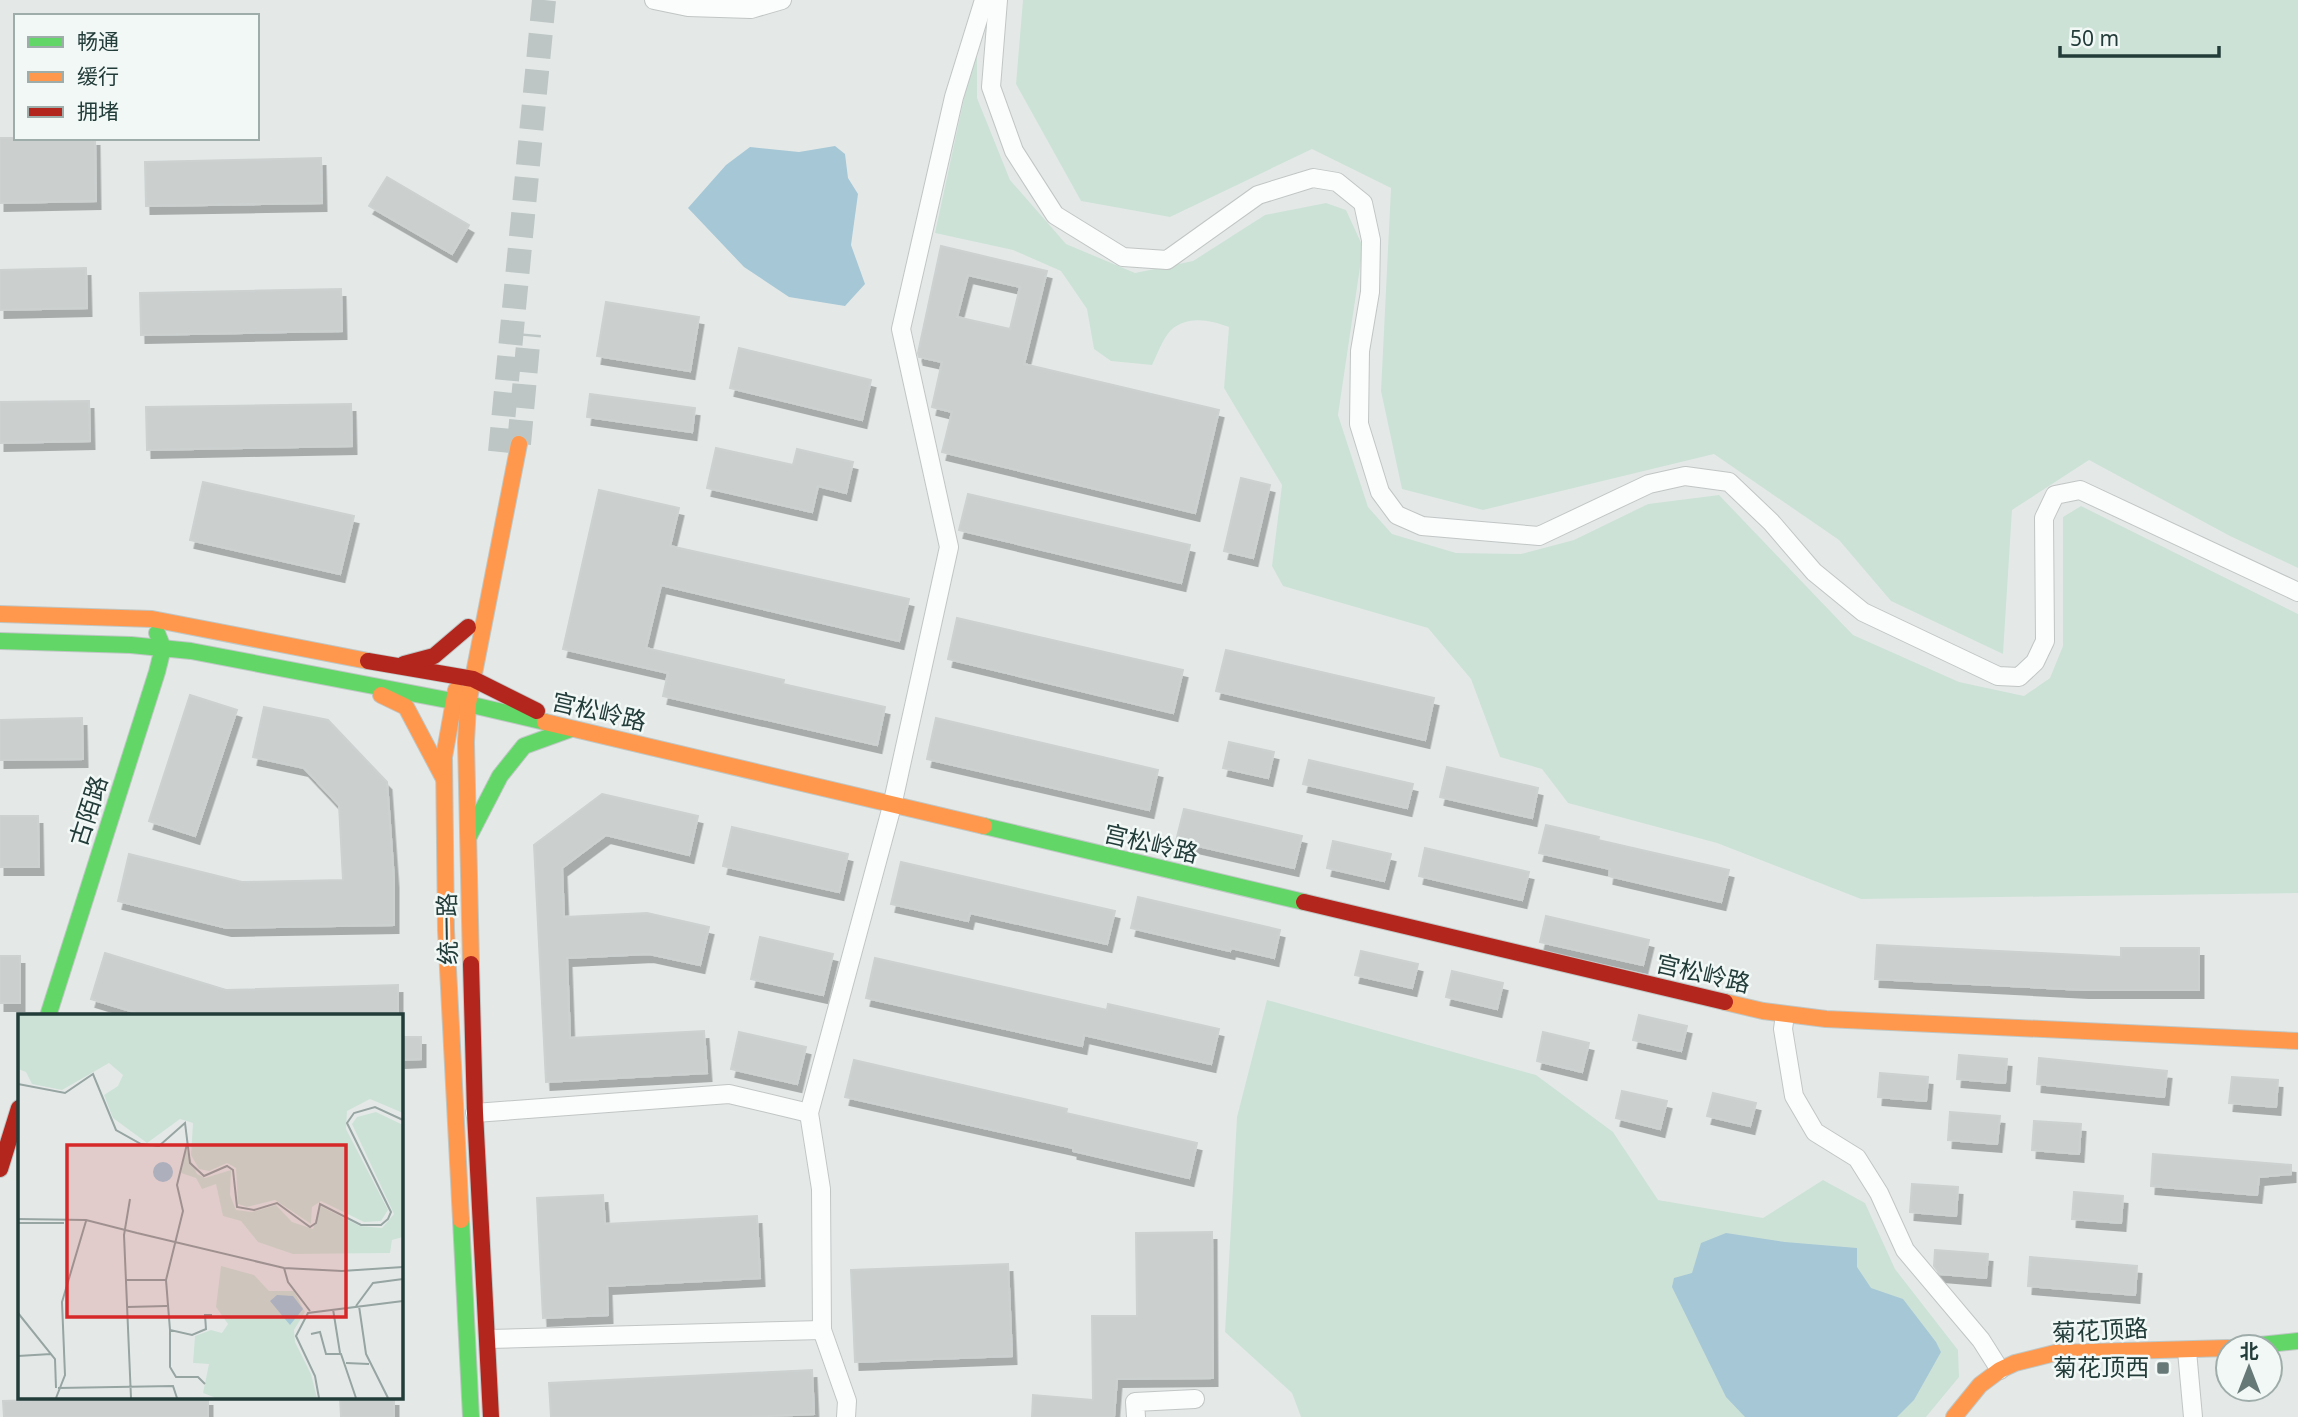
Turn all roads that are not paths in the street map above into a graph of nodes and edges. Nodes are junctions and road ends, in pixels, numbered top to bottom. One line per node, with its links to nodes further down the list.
1 (654, 0): 2 (street)
2 (782, 0)
3 (984, 0): 19 (street)
4 (998, 0): 7 (street)
5 (519, 444): 14 (main road, 统一路)
6 (483, 543): 10 (main road, 统一路)
7 (2298, 592)
8 (0, 614): 9 (main road)
9 (152, 619): 12 (main road); 13 (main road)
10 (468, 627): 13 (main road); 14 (main road, 统一路)
11 (0, 641): 12 (main road, 宫松岭路)
12 (163, 648): 15 (main road, 宫松岭路); 21 (main road, 古陌路)
13 (395, 667): 14 (main road)
14 (466, 678): 16 (main road, 统一路); 17 (main road)
15 (355, 683): 16 (main road, 宫松岭路); 18 (main road)
16 (461, 702): 17 (main road, 宫松岭路); 18 (main road, 统一路); 20 (main road, 统一路)
17 (572, 729): 19 (main road, 宫松岭路); 20 (main road)
18 (444, 779): 34 (main road, 统一路)
19 (892, 806): 22 (main road, 宫松岭路); 26 (street)
20 (468, 837): 25 (main road, 统一路)
21 (49, 1014)
22 (1785, 1015): 23 (main road, 宫松岭路); 32 (street)
23 (2298, 1041)
24 (18, 1111): 27 (main road)
25 (475, 1112): 26 (street); 29 (main road, 统一路)
26 (809, 1113): 28 (street)
27 (0, 1169)
28 (821, 1330): 29 (street); 36 (street)
29 (488, 1339): 35 (main road, 统一路)
30 (2214, 1349): 31 (main road, 菊花顶路)
31 (2187, 1351): 32 (main road, 菊花顶路); 39 (street)
32 (2000, 1370): 38 (main road, 菊花顶路)
33 (1195, 1399): 37 (street)
34 (471, 1417)
35 (491, 1417)
36 (846, 1417)
37 (1136, 1417)
38 (1954, 1417)
39 (2193, 1417)

